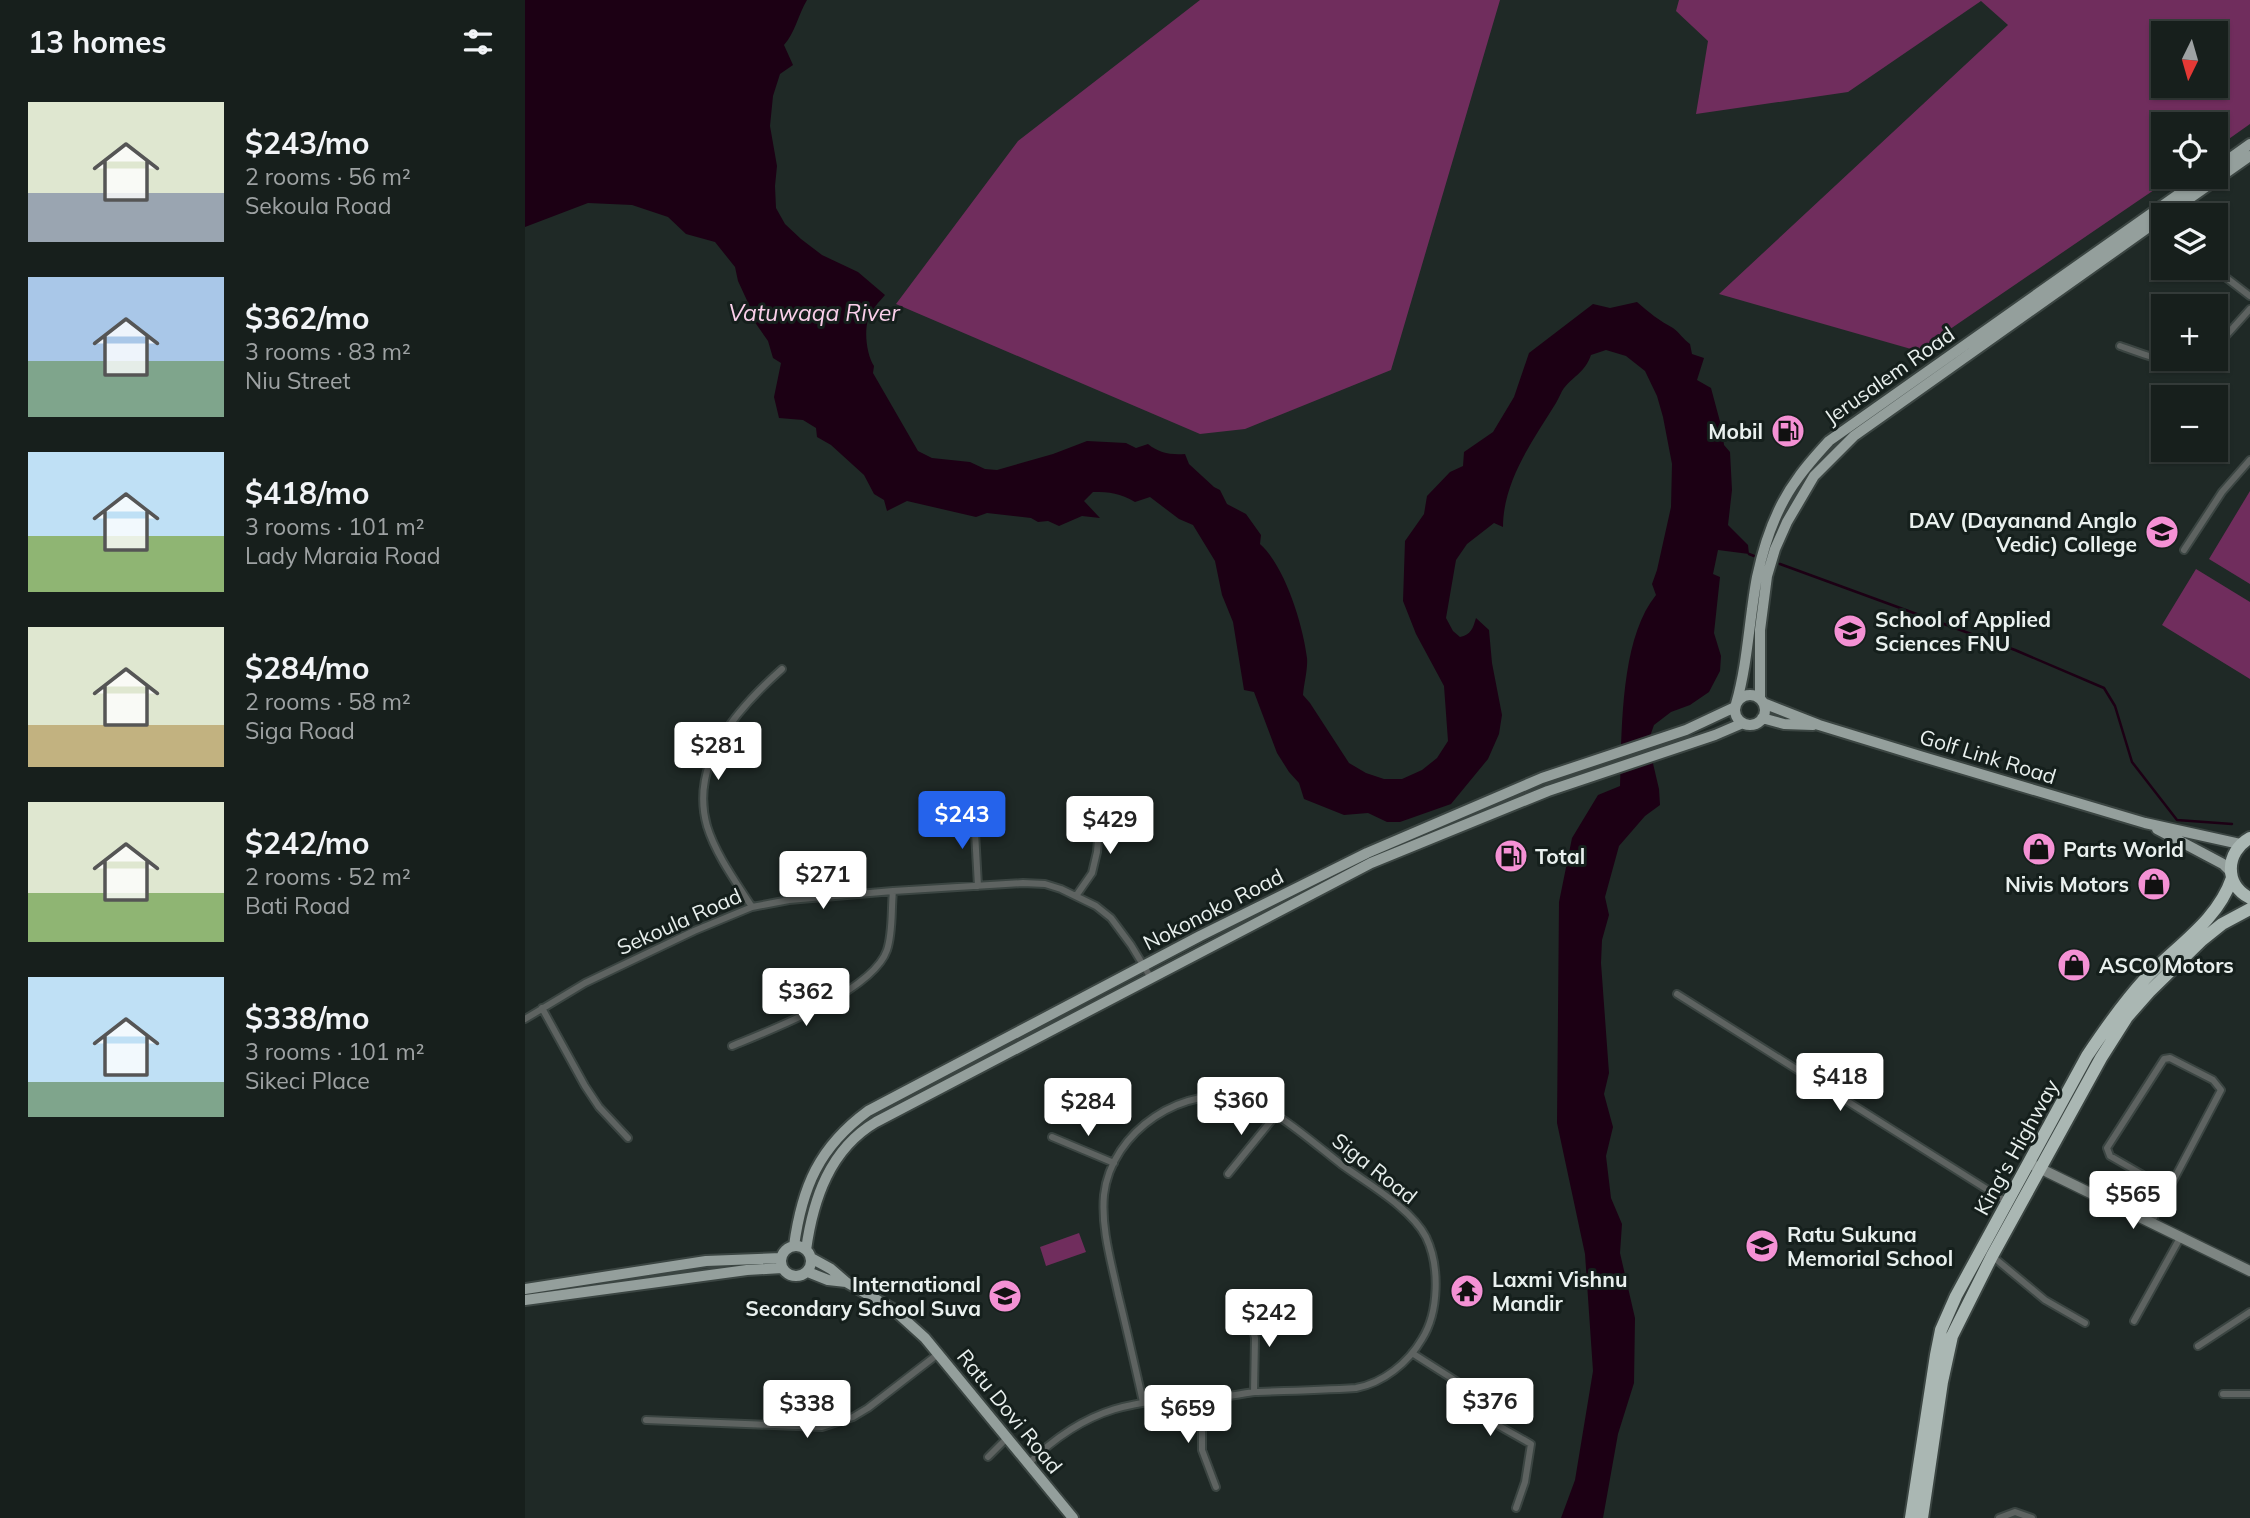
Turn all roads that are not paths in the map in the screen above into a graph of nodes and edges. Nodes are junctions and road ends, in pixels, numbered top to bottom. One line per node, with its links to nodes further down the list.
1 (2250, 144): 3 (main road)
2 (2250, 156): 5 (main road, Jerusalem Road)
3 (2228, 160)
4 (2186, 189): 17 (main road, Jerusalem Road)
5 (2183, 203)
6 (2151, 225): 16 (main road, Jerusalem Road)
7 (2228, 279): 8 (street)
8 (2250, 296)
9 (2250, 309): 10 (street)
10 (2228, 334)
11 (2120, 346): 12 (street)
12 (2151, 355)
13 (2250, 460): 14 (street)
14 (2184, 550)
15 (782, 669): 31 (street)
16 (1762, 701): 17 (main road); 18 (main road); 20 (main road, Golf Link Road)
17 (1736, 705): 19 (main road); 25 (main road, Nokonoko Road)
18 (1762, 718): 19 (main road); 20 (main road, Golf Link Road)
19 (1743, 723): 25 (main road, Nokonoko Road)
20 (1819, 725): 23 (main road, Golf Link Road)
21 (1101, 801): 29 (street)
22 (974, 814): 27 (street)
23 (2145, 823): 24 (main road, Golf Link Road); 26 (main road, Golf Link Road)
24 (2247, 839): 26 (highway, King's Highway)
25 (1406, 842): 33 (main road, Nokonoko Road); 34 (main road, Nokonoko Road)
26 (2231, 875): 30 (highway); 43 (highway, King's Highway)
27 (978, 886): 28 (street, Sekoula Road); 29 (street, Sekoula Road)
28 (893, 891): 31 (street, Sekoula Road); 38 (street)
29 (1076, 896): 33 (street, Sekoula Road)
30 (2250, 898)
31 (752, 907): 36 (street, Sekoula Road)
32 (2250, 909): 43 (highway, King's Highway)
33 (1144, 967): 34 (street, Sekoula Road); 49 (main road, Nokonoko Road)
34 (1151, 978): 50 (main road, Nokonoko Road)
35 (1677, 994): 46 (street)
36 (542, 1008): 37 (street, Sekoula Road); 40 (street)
37 (525, 1019)
38 (732, 1046)
39 (1275, 1116): 42 (street, Siga Road); 44 (street); 63 (street, Siga Road)
40 (628, 1138)
41 (1052, 1138): 42 (street)
42 (1114, 1163): 69 (street, Siga Road)
43 (2034, 1166): 46 (highway, King's Highway); 47 (main road)
44 (1228, 1174)
45 (2169, 1190): 45 (street); 47 (street)
46 (2012, 1205): 51 (highway, King's Highway); 77 (highway, King's Highway)
47 (2151, 1223): 48 (main road)
48 (2179, 1238): 53 (main road); 60 (street)
49 (794, 1246): 50 (main road); 52 (main road)
50 (809, 1254): 54 (main road); 55 (main road, Ratu Dovi Road)
51 (1991, 1256): 61 (street); 78 (highway, King's Highway)
52 (782, 1263): 54 (main road); 56 (main road); 57 (main road)
53 (2250, 1271)
54 (808, 1272): 55 (main road, Ratu Dovi Road)
55 (846, 1282): 64 (main road, Ratu Dovi Road)
56 (525, 1289)
57 (525, 1300)
58 (1248, 1311): 65 (street)
59 (2250, 1312): 62 (street)
60 (2134, 1321)
61 (2085, 1323)
62 (2198, 1346)
63 (1412, 1353): 65 (street, Siga Road); 75 (street)
64 (938, 1354): 70 (street); 71 (main road, Ratu Dovi Road)
65 (1254, 1392): 68 (street)
66 (2223, 1394): 67 (street)
67 (2250, 1394)
68 (1202, 1397): 69 (street); 74 (street)
69 (1143, 1402): 73 (street)
70 (646, 1420)
71 (1007, 1438): 72 (street); 73 (main road, Ratu Dovi Road)
72 (988, 1457)
73 (1028, 1464): 76 (main road, Ratu Dovi Road)
74 (1216, 1487)
75 (1516, 1508)
76 (1073, 1518)
77 (1911, 1518)
78 (1922, 1518)
79 (1999, 1518): 80 (street)
80 (2032, 1518)

